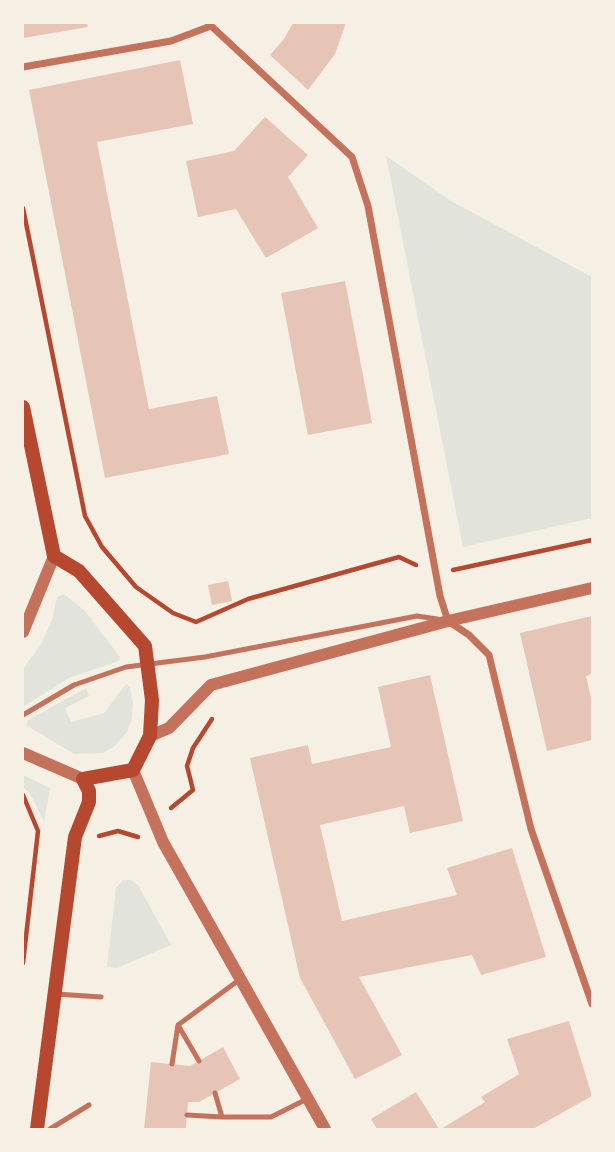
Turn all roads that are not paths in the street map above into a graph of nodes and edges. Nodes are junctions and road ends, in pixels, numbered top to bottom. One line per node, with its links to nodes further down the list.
1 (210, 24): 2 (street); 6 (street)
2 (23, 67)
3 (23, 407): 4 (main road)
4 (54, 556): 7 (street); 8 (main road)
5 (592, 588): 6 (street)
6 (448, 621): 8 (lane); 10 (street); 17 (street)
7 (23, 632)
8 (148, 662): 9 (lane); 10 (main road)
9 (23, 715)
10 (150, 736): 12 (main road)
11 (23, 753): 13 (street)
12 (132, 770): 13 (main road); 14 (street)
13 (83, 779): 15 (main road)
14 (239, 980): 18 (lane); 22 (street)
15 (56, 994): 16 (lane); 26 (main road)
16 (101, 997)
17 (592, 1004)
18 (178, 1025): 19 (lane); 20 (lane)
19 (199, 1061)
20 (172, 1064)
21 (215, 1093): 25 (lane)
22 (307, 1099): 25 (lane); 28 (street)
23 (89, 1105): 27 (lane)
24 (187, 1115): 25 (lane)
25 (222, 1118)
26 (37, 1129)
27 (50, 1129)
28 (325, 1129)

